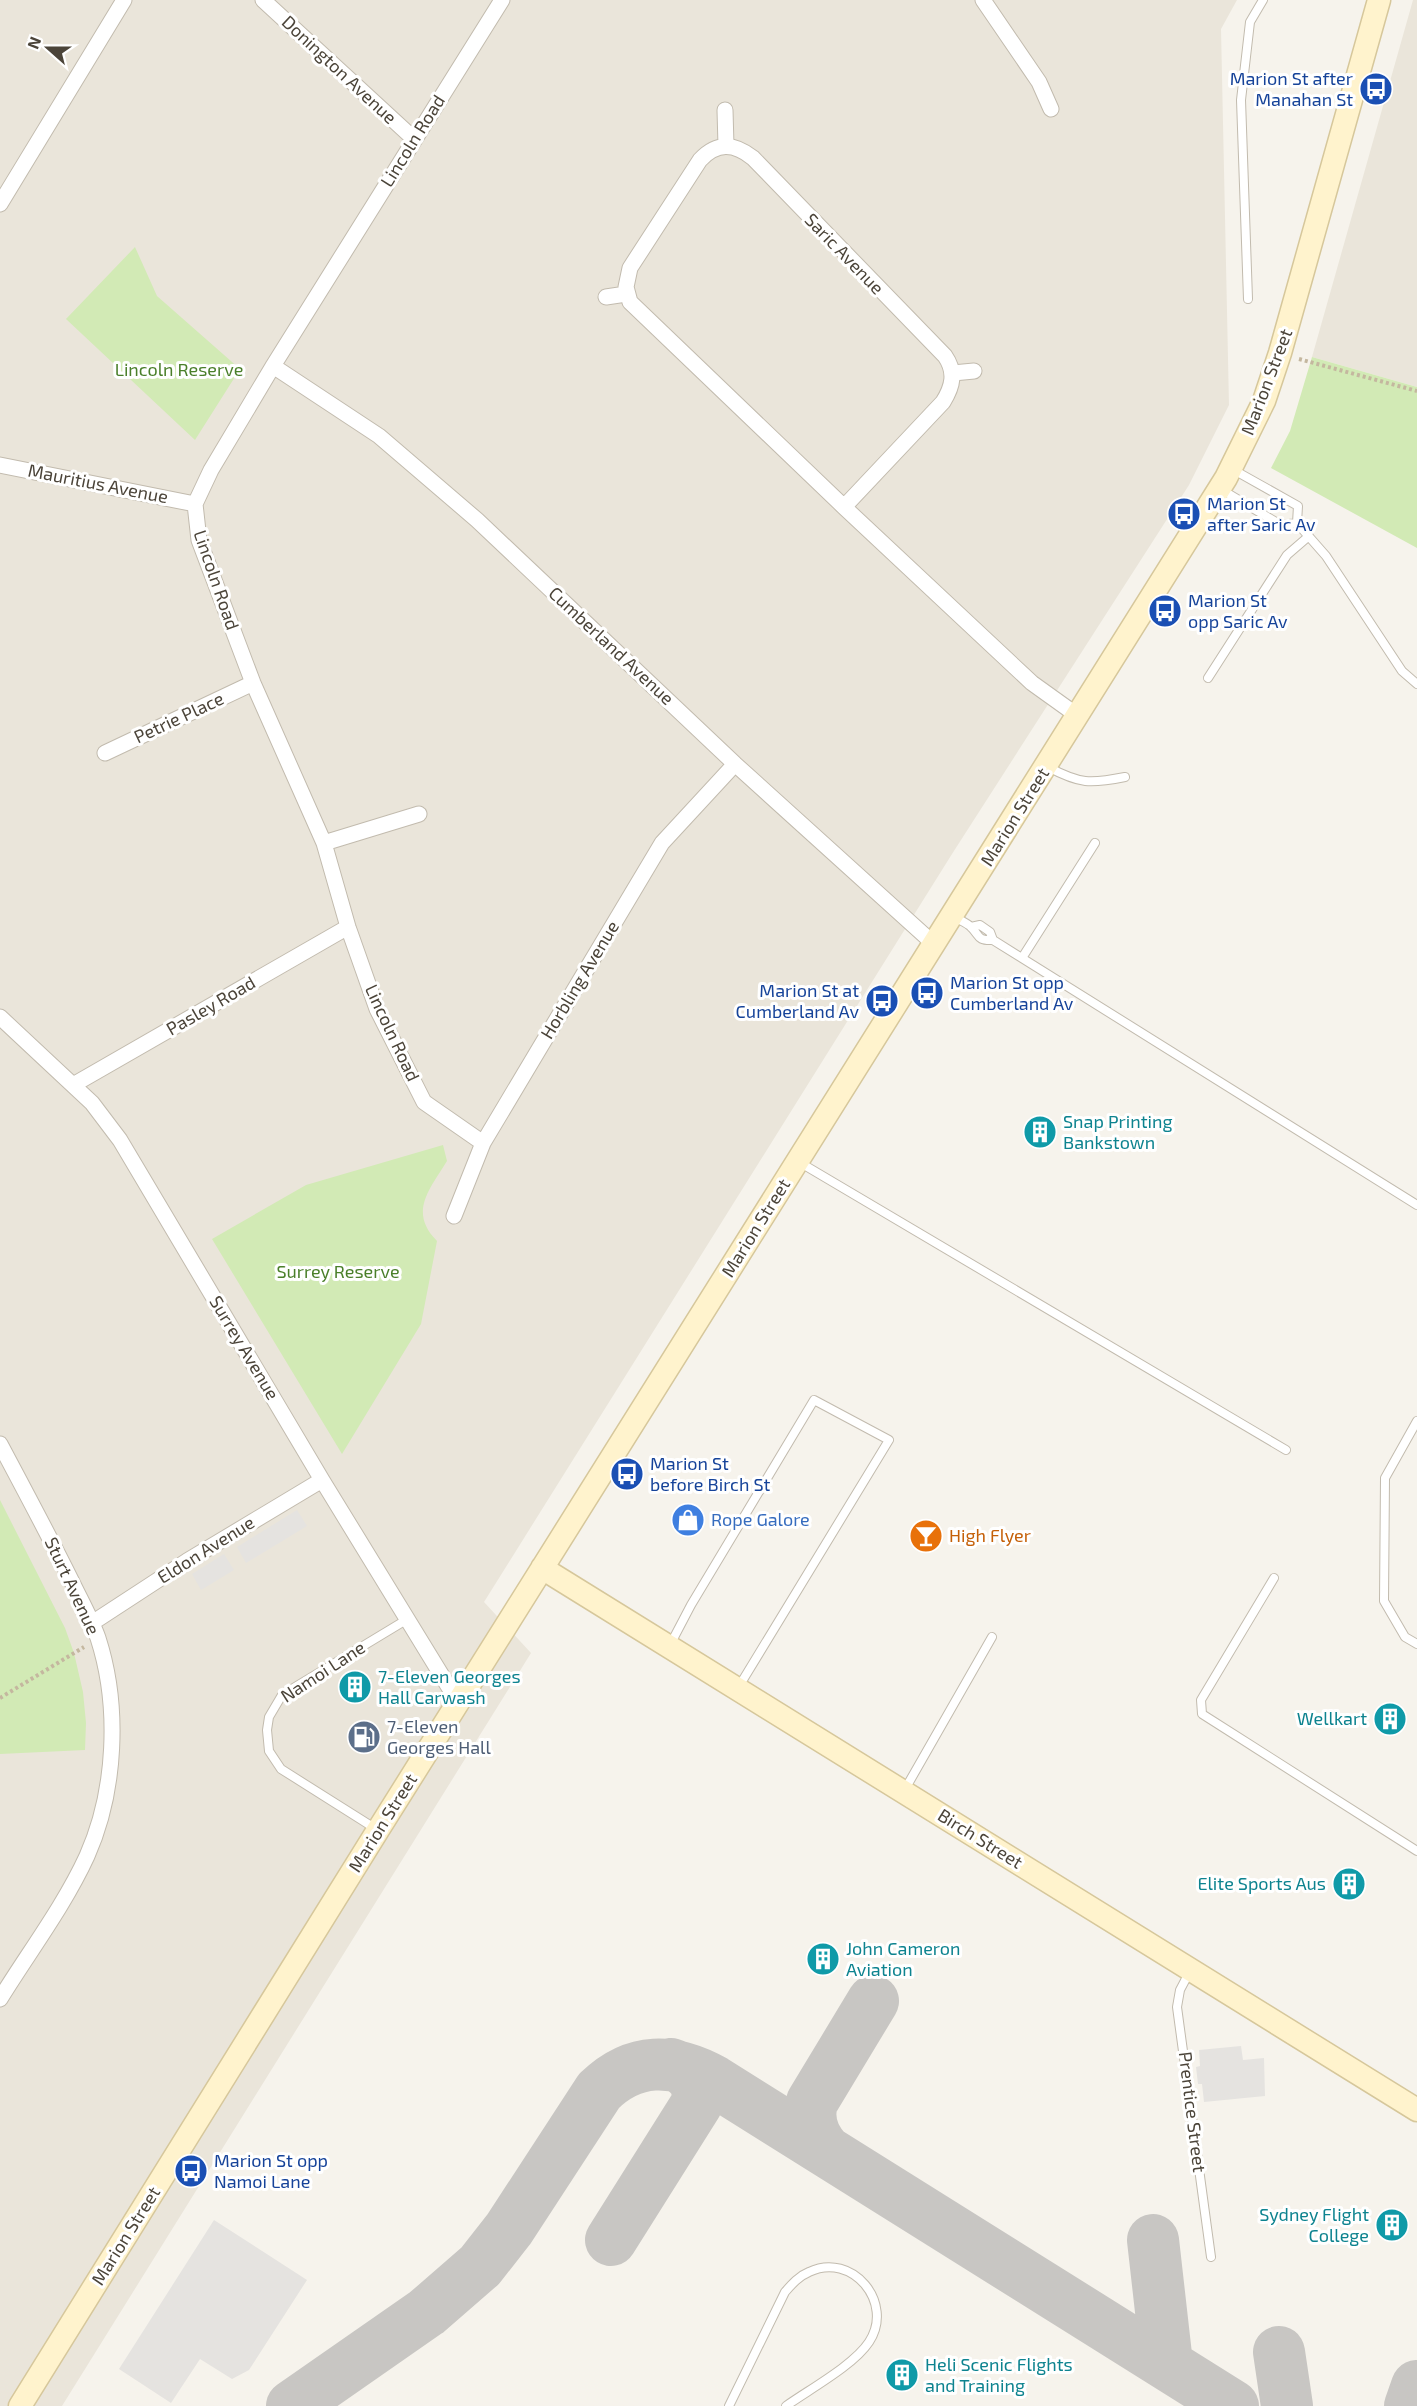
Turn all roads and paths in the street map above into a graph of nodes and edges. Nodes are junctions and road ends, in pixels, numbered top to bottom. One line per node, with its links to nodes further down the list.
1 (124, 0): 11 (street)
2 (263, 0): 9 (street, Donington Avenue)
3 (502, 0): 9 (street, Lincoln Road)
4 (983, 0): 7 (street)
5 (1263, 0): 14 (lane)
6 (1379, 0): 15 (main road, Marion Street)
7 (1051, 109)
8 (725, 110): 10 (street)
9 (414, 139): 16 (street, Lincoln Road)
10 (726, 146): 12 (street); 18 (street, Saric Avenue)
11 (0, 204)
12 (626, 294): 13 (street); 24 (street)
13 (606, 297)
14 (1248, 299)
15 (1280, 353): 19 (path); 21 (main road, Marion Street)
16 (273, 366): 23 (street, Lincoln Road); 32 (street, Cumberland Avenue)
17 (974, 371): 18 (street)
18 (953, 373): 24 (street)
19 (1417, 391)
20 (0, 465): 23 (street, Mauritius Avenue)
21 (1231, 468): 22 (main road, Marion Street); 25 (lane)
22 (1220, 488): 25 (lane); 30 (main road, Marion Street)
23 (195, 504): 28 (street, Lincoln Road)
24 (844, 507): 30 (street)
25 (1297, 523): 26 (lane)
26 (1309, 536): 27 (lane); 29 (lane)
27 (1208, 678)
28 (253, 683): 31 (street, Petrie Place); 36 (street, Lincoln Road)
29 (1417, 684)
30 (1078, 716): 33 (main road, Marion Street)
31 (105, 753)
32 (735, 764): 40 (street, Cumberland Avenue); 44 (street, Horbling Avenue)
33 (1047, 766): 34 (lane); 38 (main road, Marion Street)
34 (1125, 777)
35 (419, 814): 36 (street)
36 (324, 843): 39 (street, Lincoln Road)
37 (1095, 843): 41 (lane)
38 (952, 916): 40 (main road, Marion Street); 41 (lane)
39 (348, 927): 43 (street, Pasley Road); 44 (street, Lincoln Road)
40 (934, 944): 45 (main road, Marion Street)
41 (1022, 958): 46 (lane)
42 (0, 1017): 43 (street, Surrey Avenue)
43 (73, 1085): 51 (street, Surrey Avenue)
44 (483, 1143): 47 (street, Horbling Avenue)
45 (798, 1161): 50 (lane); 52 (main road, Marion Street)
46 (1417, 1205)
47 (454, 1216)
48 (1417, 1421): 58 (lane)
49 (0, 1444): 55 (street, Sturt Avenue)
50 (1286, 1450)
51 (322, 1479): 54 (street, Surrey Avenue); 55 (street, Eldon Avenue)
52 (542, 1568): 59 (main road, Birch Street); 62 (main road, Marion Street)
53 (1274, 1578): 65 (lane)
54 (406, 1620): 62 (street, Surrey Avenue); 64 (lane, Namoi Lane)
55 (92, 1623): 57 (street, Sturt Avenue)
56 (992, 1637): 63 (lane)
57 (98, 1639): 61 (path); 67 (street, Sturt Avenue)
58 (1417, 1644)
59 (669, 1647): 60 (main road, Birch Street); 60 (lane)
60 (737, 1689): 63 (main road, Birch Street)
61 (0, 1698)
62 (458, 1702): 64 (main road, Marion Street)
63 (904, 1792): 66 (main road, Birch Street)
64 (378, 1830): 70 (main road, Marion Street)
65 (1417, 1851)
66 (1190, 1970): 68 (main road, Birch Street); 69 (lane, Prentice Street)
67 (0, 1999)
68 (1417, 2110)
69 (1211, 2257)
70 (20, 2406)
71 (729, 2406): 72 (lane)
72 (786, 2406)

